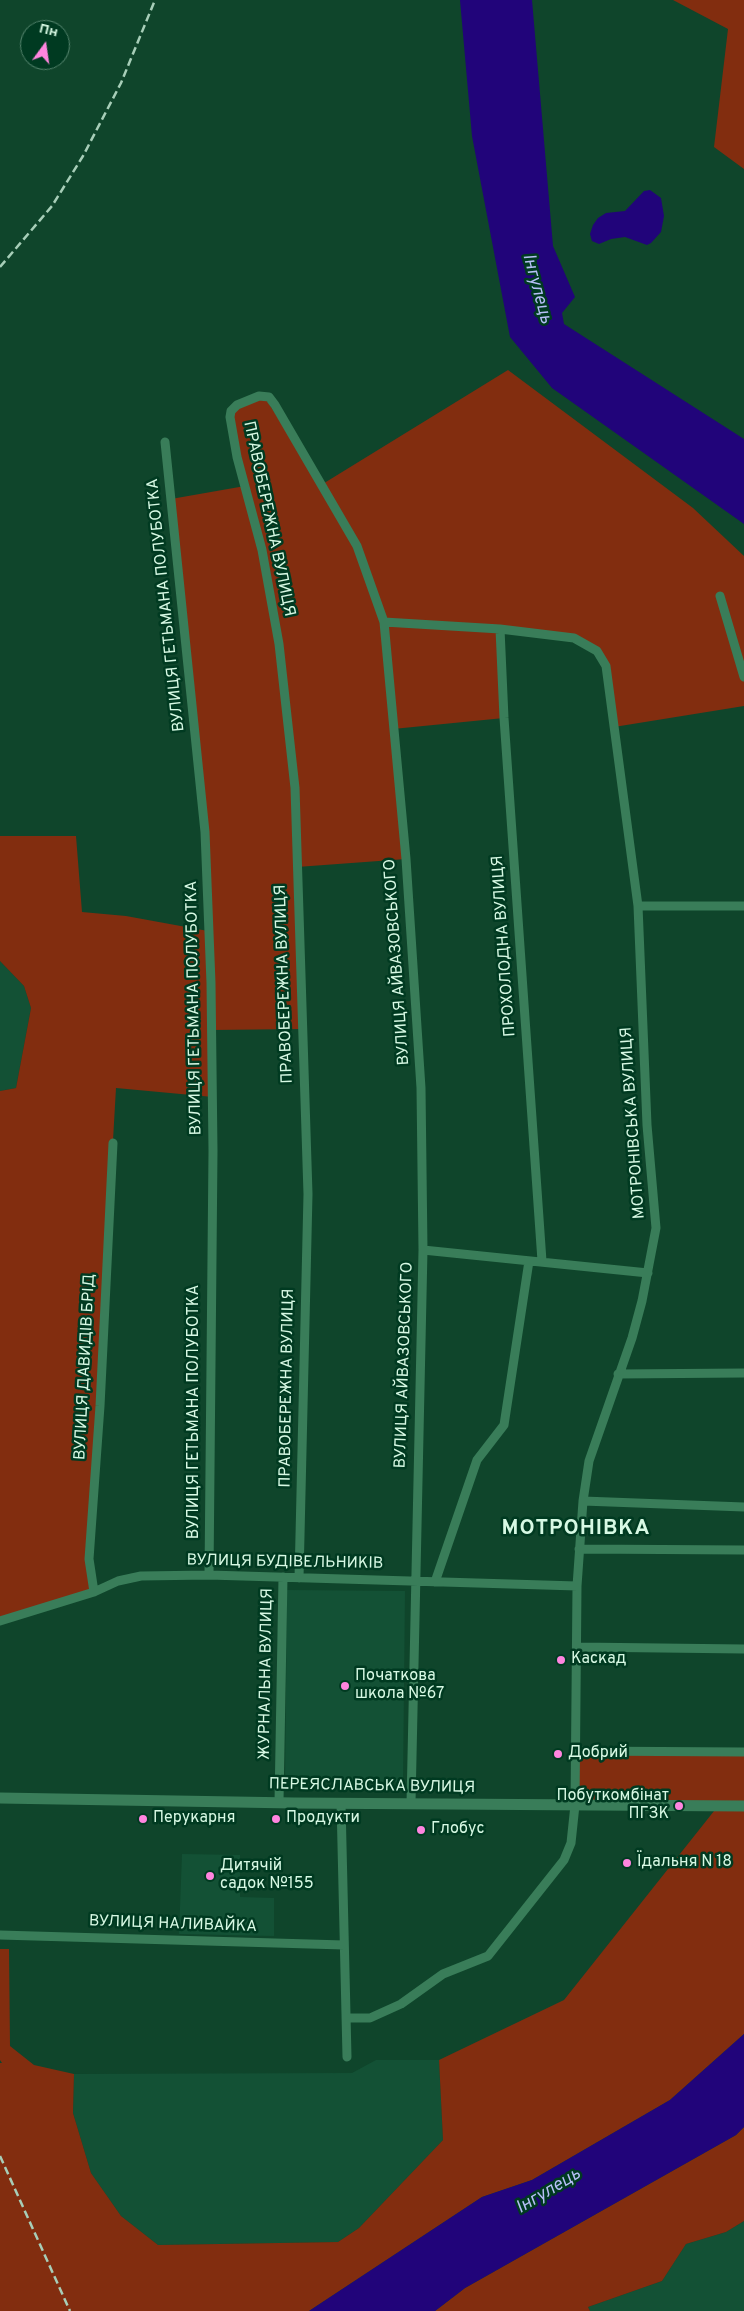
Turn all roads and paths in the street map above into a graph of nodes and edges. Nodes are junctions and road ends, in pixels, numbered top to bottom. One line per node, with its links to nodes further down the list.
1 (243, 402): 4 (street, ВУЛИЦЯ АЙВАЗОВСЬКОГО); 22 (street, ПРАВОБЕРЕЖНА ВУЛИЦЯ)
2 (165, 442): 20 (street, ВУЛИЦЯ ГЕТЬМАНА ПОЛУБОТКА)
3 (720, 596): 6 (street)
4 (384, 622): 5 (street, МОТРОНІВСЬКА ВУЛИЦЯ); 10 (street, ВУЛИЦЯ АЙВАЗОВСЬКОГО)
5 (500, 629): 7 (street, МОТРОНІВСЬКА ВУЛИЦЯ); 12 (street, ПРОХОЛОДНА ВУЛИЦЯ)
6 (744, 677)
7 (638, 906): 8 (street); 13 (street, МОТРОНІВСЬКА ВУЛИЦЯ)
8 (744, 906)
9 (113, 1143): 26 (street, ВУЛИЦЯ ДАВИДІВ БРІД)
10 (423, 1250): 11 (street); 23 (street, ВУЛИЦЯ АЙВАЗОВСЬКОГО)
11 (529, 1260): 12 (street); 24 (street)
12 (542, 1261): 13 (street)
13 (648, 1273): 15 (street, МОТРОНІВСЬКА ВУЛИЦЯ)
14 (744, 1373): 15 (street)
15 (618, 1374): 16 (street, МОТРОНІВСЬКА ВУЛИЦЯ)
16 (583, 1500): 17 (street); 18 (street, МОТРОНІВСЬКА ВУЛИЦЯ)
17 (744, 1507)
18 (579, 1549): 19 (street); 25 (street, МОТРОНІВСЬКА ВУЛИЦЯ)
19 (744, 1550)
20 (209, 1575): 21 (street, ВУЛИЦЯ БУДІВЕЛЬНИКІВ); 26 (street, ВУЛИЦЯ БУДІВЕЛЬНИКІВ)
21 (283, 1577): 22 (street, ВУЛИЦЯ БУДІВЕЛЬНИКІВ); 33 (street, ЖУРНАЛЬНА ВУЛИЦЯ)
22 (299, 1578): 23 (street, ВУЛИЦЯ БУДІВЕЛЬНИКІВ)
23 (414, 1581): 24 (street, ВУЛИЦЯ БУДІВЕЛЬНИКІВ); 35 (street, ВУЛИЦЯ АЙВАЗОВСЬКОГО)
24 (435, 1582): 25 (street, ВУЛИЦЯ БУДІВЕЛЬНИКІВ)
25 (577, 1586): 28 (street, МОТРОНІВСЬКА ВУЛИЦЯ)
26 (94, 1592): 27 (street, ВУЛИЦЯ БУДІВЕЛЬНИКІВ)
27 (0, 1621)
28 (578, 1647): 29 (street); 30 (street, МОТРОНІВСЬКА ВУЛИЦЯ)
29 (744, 1649)
30 (576, 1751): 31 (street); 36 (street, МОТРОНІВСЬКА ВУЛИЦЯ)
31 (744, 1752)
32 (0, 1798): 33 (street, ПЕРЕЯСЛАВСЬКА ВУЛИЦЯ)
33 (279, 1802): 34 (street, ПЕРЕЯСЛАВСЬКА ВУЛИЦЯ)
34 (342, 1803): 35 (street, ПЕРЕЯСЛАВСЬКА ВУЛИЦЯ); 39 (street)
35 (411, 1804): 36 (street, ПЕРЕЯСЛАВСЬКА ВУЛИЦЯ)
36 (575, 1805): 37 (street, ПЕРЕЯСЛАВСЬКА ВУЛИЦЯ); 40 (street)
37 (744, 1806)
38 (0, 1935): 39 (street, ВУЛИЦЯ НАЛИВАЙКА)
39 (344, 1945): 40 (street)
40 (346, 2018): 41 (street)
41 (347, 2057)

